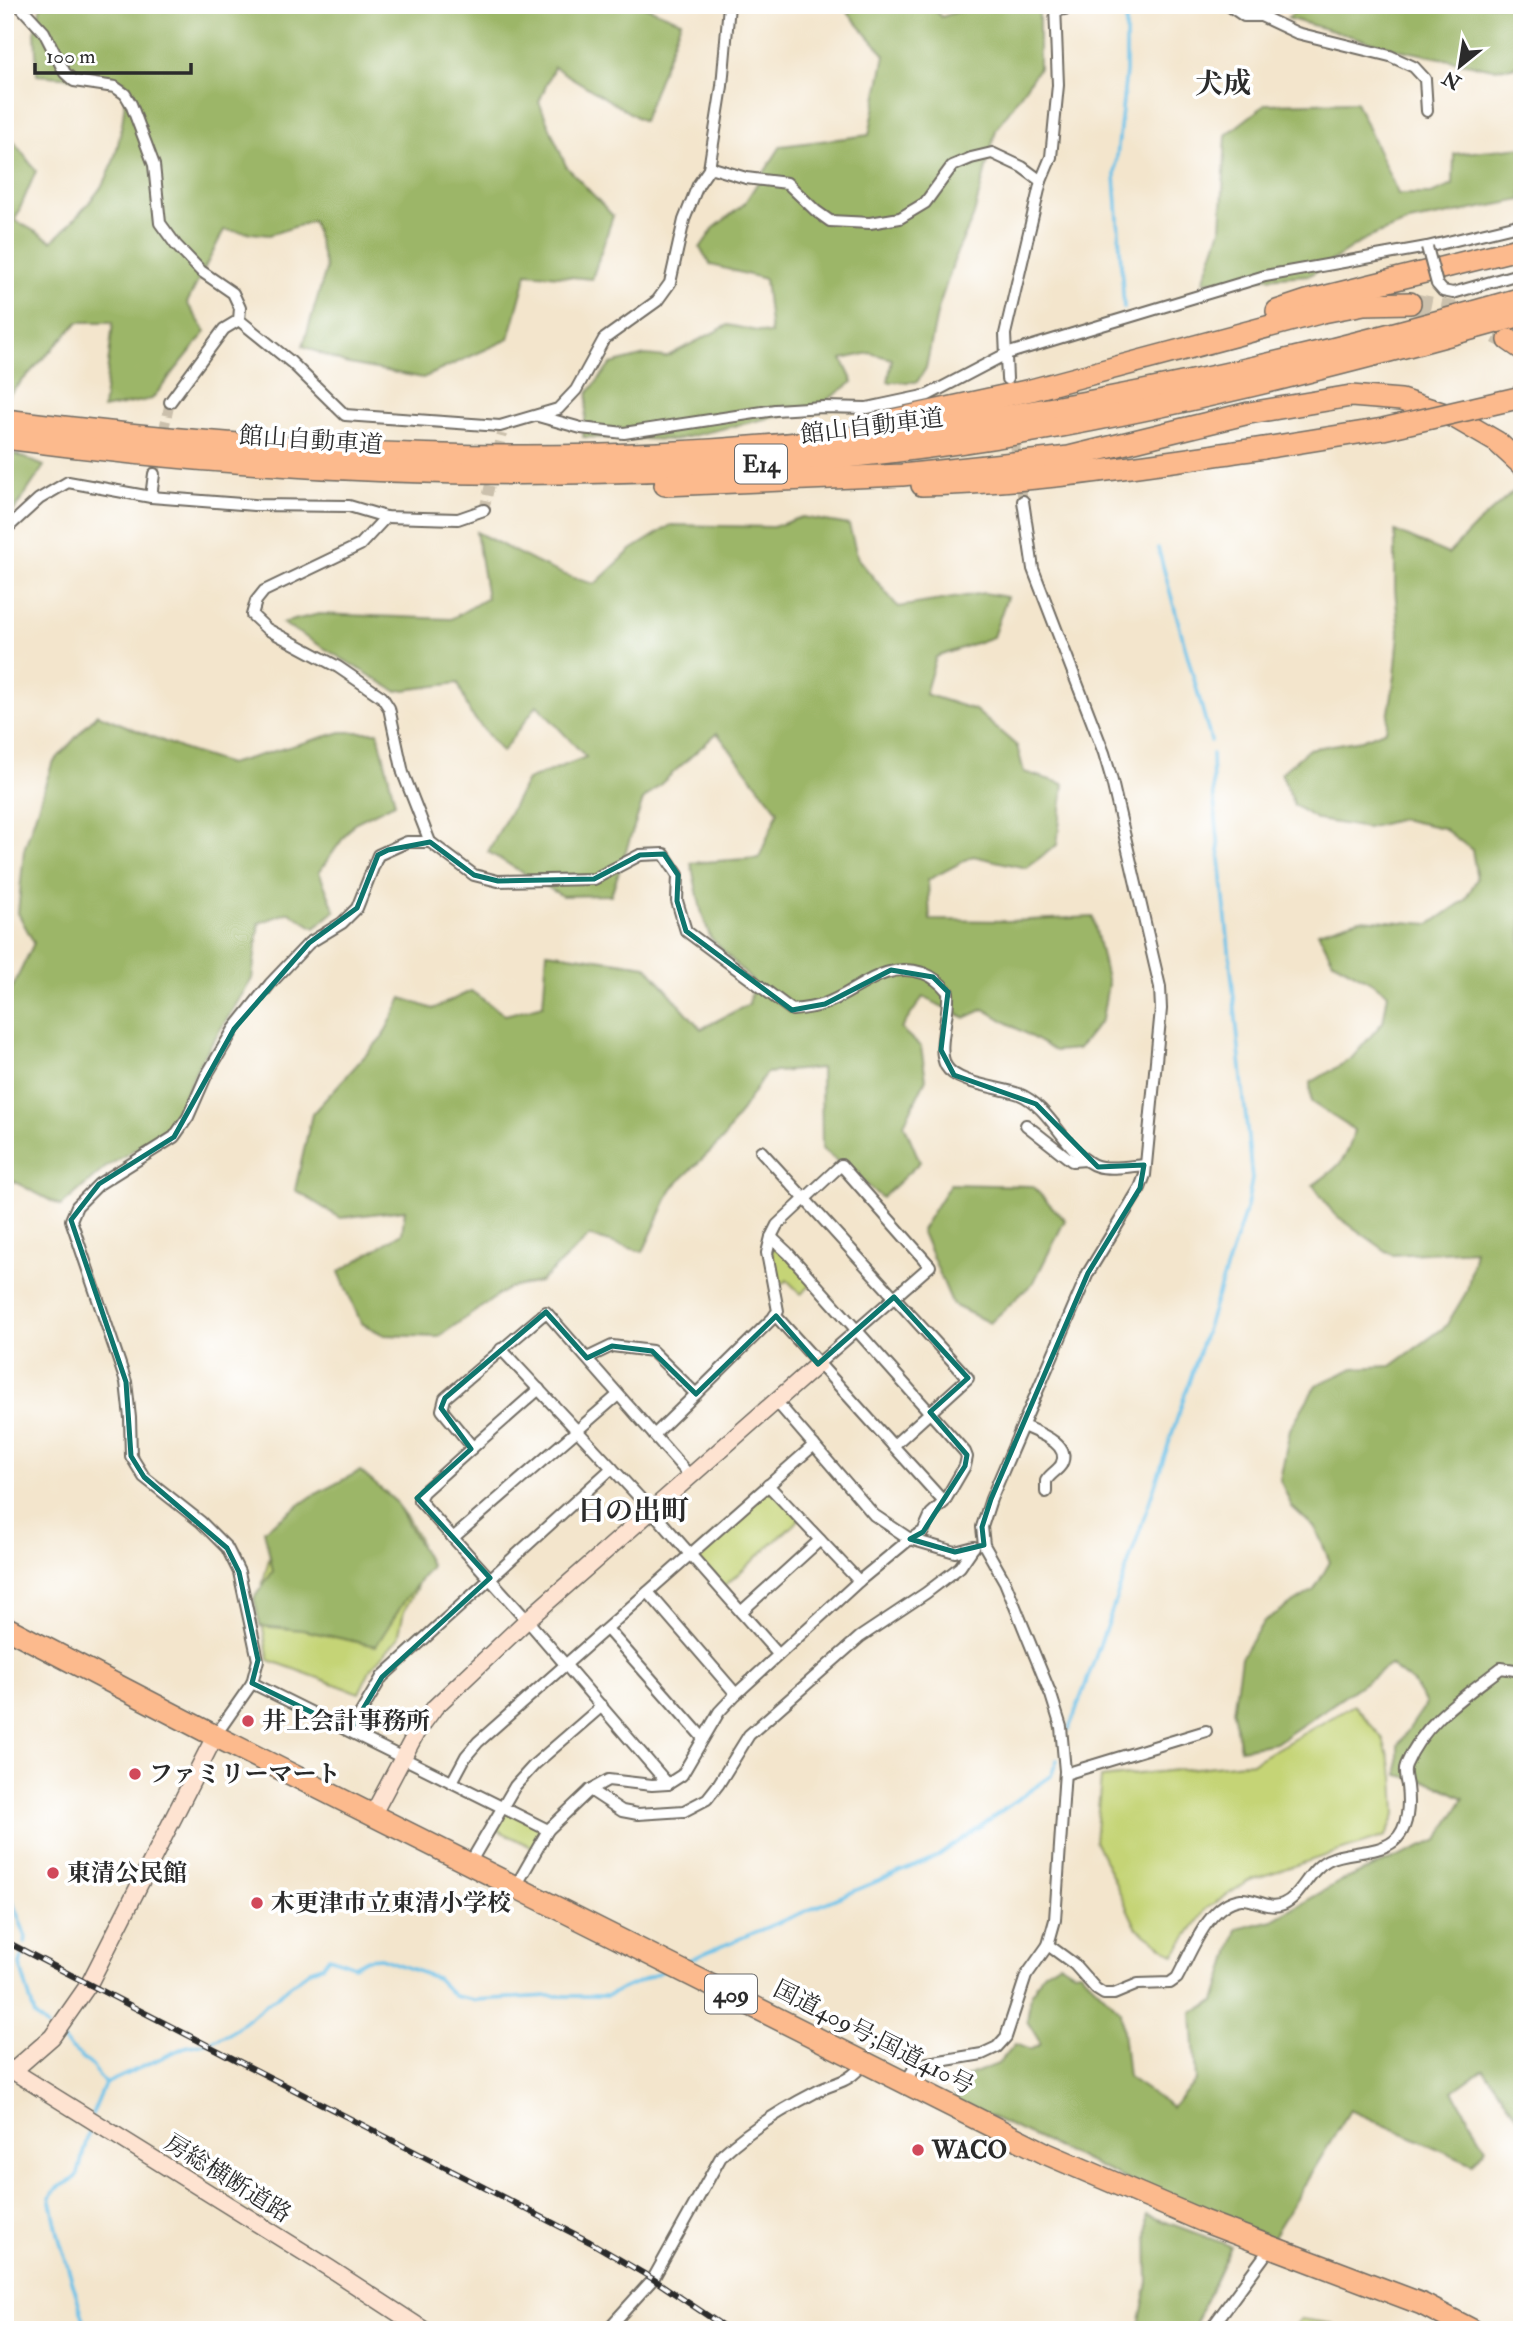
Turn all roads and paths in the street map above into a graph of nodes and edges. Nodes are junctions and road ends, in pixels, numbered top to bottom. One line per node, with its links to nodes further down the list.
1 (19, 5): 18 (street)
2 (729, 5): 9 (street)
3 (1082, 5): 6 (street)
4 (1228, 5): 7 (street)
5 (1273, 5): 7 (street)
6 (1055, 8): 10 (street)
7 (1261, 16): 8 (street)
8 (1427, 111)
9 (709, 169): 10 (street); 24 (street)
10 (1041, 181): 19 (street)
11 (1522, 224): 12 (street)
12 (1427, 247): 14 (street, bridge); 19 (street)
13 (1522, 248): 20 (highway)
14 (1522, 273)
15 (1522, 298): 27 (highway, 館山自動車道 / E14)
16 (1410, 303): 20 (highway)
17 (1522, 315): 29 (highway, 館山自動車道 / E14)
18 (239, 320): 23 (street); 24 (street)
19 (1006, 354): 21 (street); 24 (street)
20 (1165, 355): 27 (highway)
21 (1007, 379)
22 (1522, 397): 31 (highway, bridge)
23 (170, 402)
24 (536, 416)
25 (5, 420): 27 (highway, 館山自動車道 / E14)
26 (5, 438): 29 (highway, 館山自動車道 / E14)
27 (791, 444)
28 (1522, 465): 31 (highway)
29 (344, 470): 31 (highway)
30 (154, 474): 32 (street)
31 (762, 480)
32 (151, 497): 35 (street); 36 (street)
33 (1023, 500): 41 (street)
34 (484, 510): 35 (street)
35 (386, 517): 37 (street)
36 (5, 530)
37 (430, 842): 40 (street); 82 (street)
38 (1026, 1125): 40 (street)
39 (761, 1151): 42 (street)
40 (1086, 1160): 41 (street)
41 (1144, 1165): 55 (street)
42 (805, 1199): 43 (street); 44 (street); 44 (street)
43 (771, 1237): 45 (street); 46 (street)
44 (894, 1297): 46 (street); 54 (street)
45 (775, 1315): 49 (street); 51 (street)
46 (857, 1330): 49 (street); 54 (street)
47 (502, 1349): 48 (street); 50 (street); 60 (street)
48 (587, 1358): 51 (street); 52 (street)
49 (818, 1364): 53 (street); 59 (street)
50 (539, 1389): 56 (street); 60 (street)
51 (696, 1394): 57 (street)
52 (618, 1395): 56 (street); 57 (street)
53 (776, 1401): 58 (street); 62 (street)
54 (930, 1412): 59 (street); 65 (street)
55 (1023, 1426): 64 (street); 70 (street)
56 (577, 1430): 61 (street); 67 (street)
57 (654, 1435): 62 (street)
58 (814, 1445): 63 (street); 68 (street)
59 (893, 1446): 65 (street)
60 (471, 1449): 67 (street)
61 (612, 1468): 66 (street); 72 (street)
62 (690, 1476): 66 (street)
63 (768, 1485): 69 (street); 71 (street)
64 (1046, 1492)
65 (944, 1502): 68 (street)
66 (652, 1511): 71 (street); 76 (street)
67 (453, 1538): 72 (street)
68 (910, 1539): 70 (street); 73 (street)
69 (820, 1540): 73 (street); 75 (street)
70 (978, 1546): 90 (street); 93 (street)
71 (690, 1555): 74 (street); 75 (street)
72 (490, 1578): 76 (street); 85 (street)
73 (859, 1581): 79 (street)
74 (648, 1592): 78 (street); 83 (street)
75 (741, 1612): 79 (street)
76 (527, 1620): 80 (street); 89 (street)
77 (5, 1627): 87 (highway, 国道409号;国道410号 / 409)
78 (607, 1629): 80 (street); 88 (street)
79 (778, 1654): 83 (street)
80 (566, 1665): 84 (street); 91 (street)
81 (1522, 1671): 99 (street)
82 (252, 1683): 85 (street); 87 (street)
83 (736, 1694): 88 (street)
84 (601, 1706): 92 (street); 94 (street)
85 (350, 1731): 89 (street)
86 (1206, 1731): 90 (street)
87 (215, 1736): 95 (highway, 国道409号;国道410号 / 409); 101 (street)
88 (703, 1738): 92 (street)
89 (402, 1757): 91 (street); 95 (street)
90 (1065, 1774): 99 (street)
91 (452, 1782): 94 (street)
92 (668, 1784): 93 (street)
93 (590, 1790): 96 (street)
94 (501, 1806): 96 (street); 97 (street)
95 (373, 1814): 97 (highway, 国道409号;国道410号 / 409)
96 (548, 1830): 98 (street)
97 (470, 1863): 98 (highway, 国道409号;国道410号 / 409)
98 (516, 1886): 100 (highway, 国道409号;国道410号 / 409)
99 (1048, 1945): 102 (street)
100 (865, 2062): 102 (highway, 国道409号;国道410号 / 409); 105 (street)
101 (8, 2073): 104 (street, 房総横断道路)
102 (906, 2082): 103 (highway, 国道409号;国道410号 / 409)
103 (1271, 2248): 106 (street); 107 (highway, 国道409号;国道410号 / 409)
104 (424, 2330)
105 (607, 2330)
106 (1210, 2330)
107 (1472, 2330)

